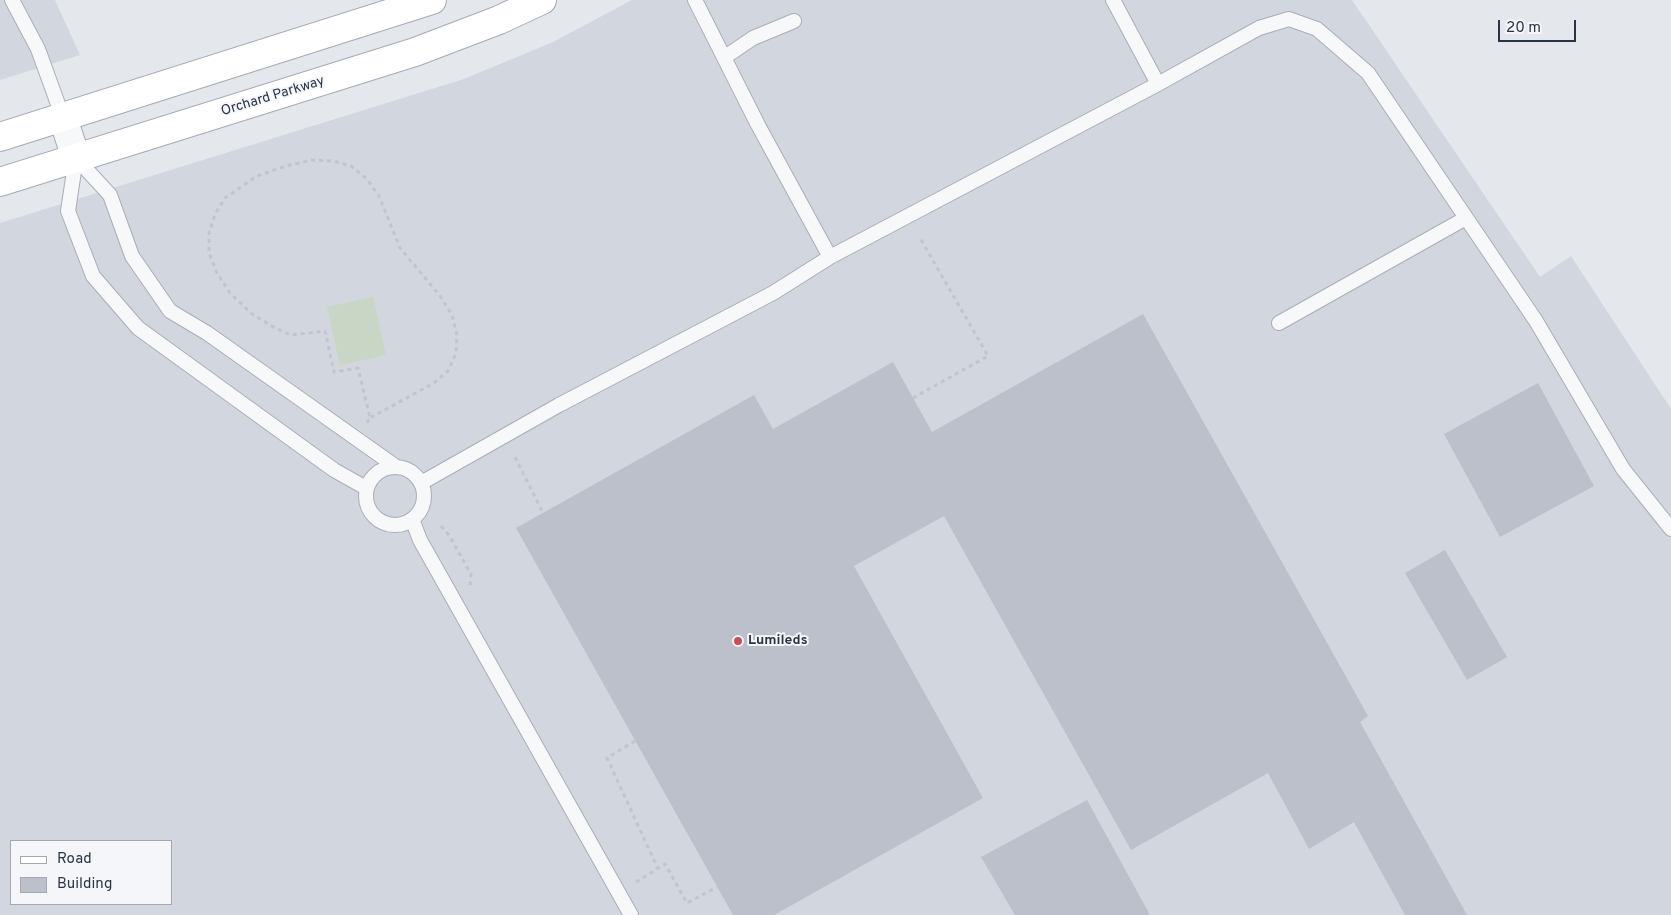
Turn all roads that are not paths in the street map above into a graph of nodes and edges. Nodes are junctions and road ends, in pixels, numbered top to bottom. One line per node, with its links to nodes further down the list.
1 (12, 0): 9 (lane)
2 (432, 0): 9 (main road)
3 (542, 0): 11 (main road, Orchard Parkway)
4 (695, 0): 7 (lane)
5 (1113, 0): 8 (lane)
6 (794, 21): 7 (lane)
7 (725, 57): 14 (lane)
8 (1158, 84): 13 (lane); 14 (lane)
9 (63, 118): 10 (main road); 11 (street)
10 (0, 137)
11 (76, 158): 12 (main road, Orchard Parkway); 16 (lane); 18 (lane)
12 (0, 182)
13 (1466, 218): 15 (lane); 20 (lane)
14 (830, 257): 17 (lane)
15 (1278, 323)
16 (395, 466): 17 (lane); 18 (lane)
17 (421, 483): 19 (lane)
18 (366, 488): 19 (lane)
19 (412, 519): 21 (lane)
20 (1671, 528)
21 (631, 915)

